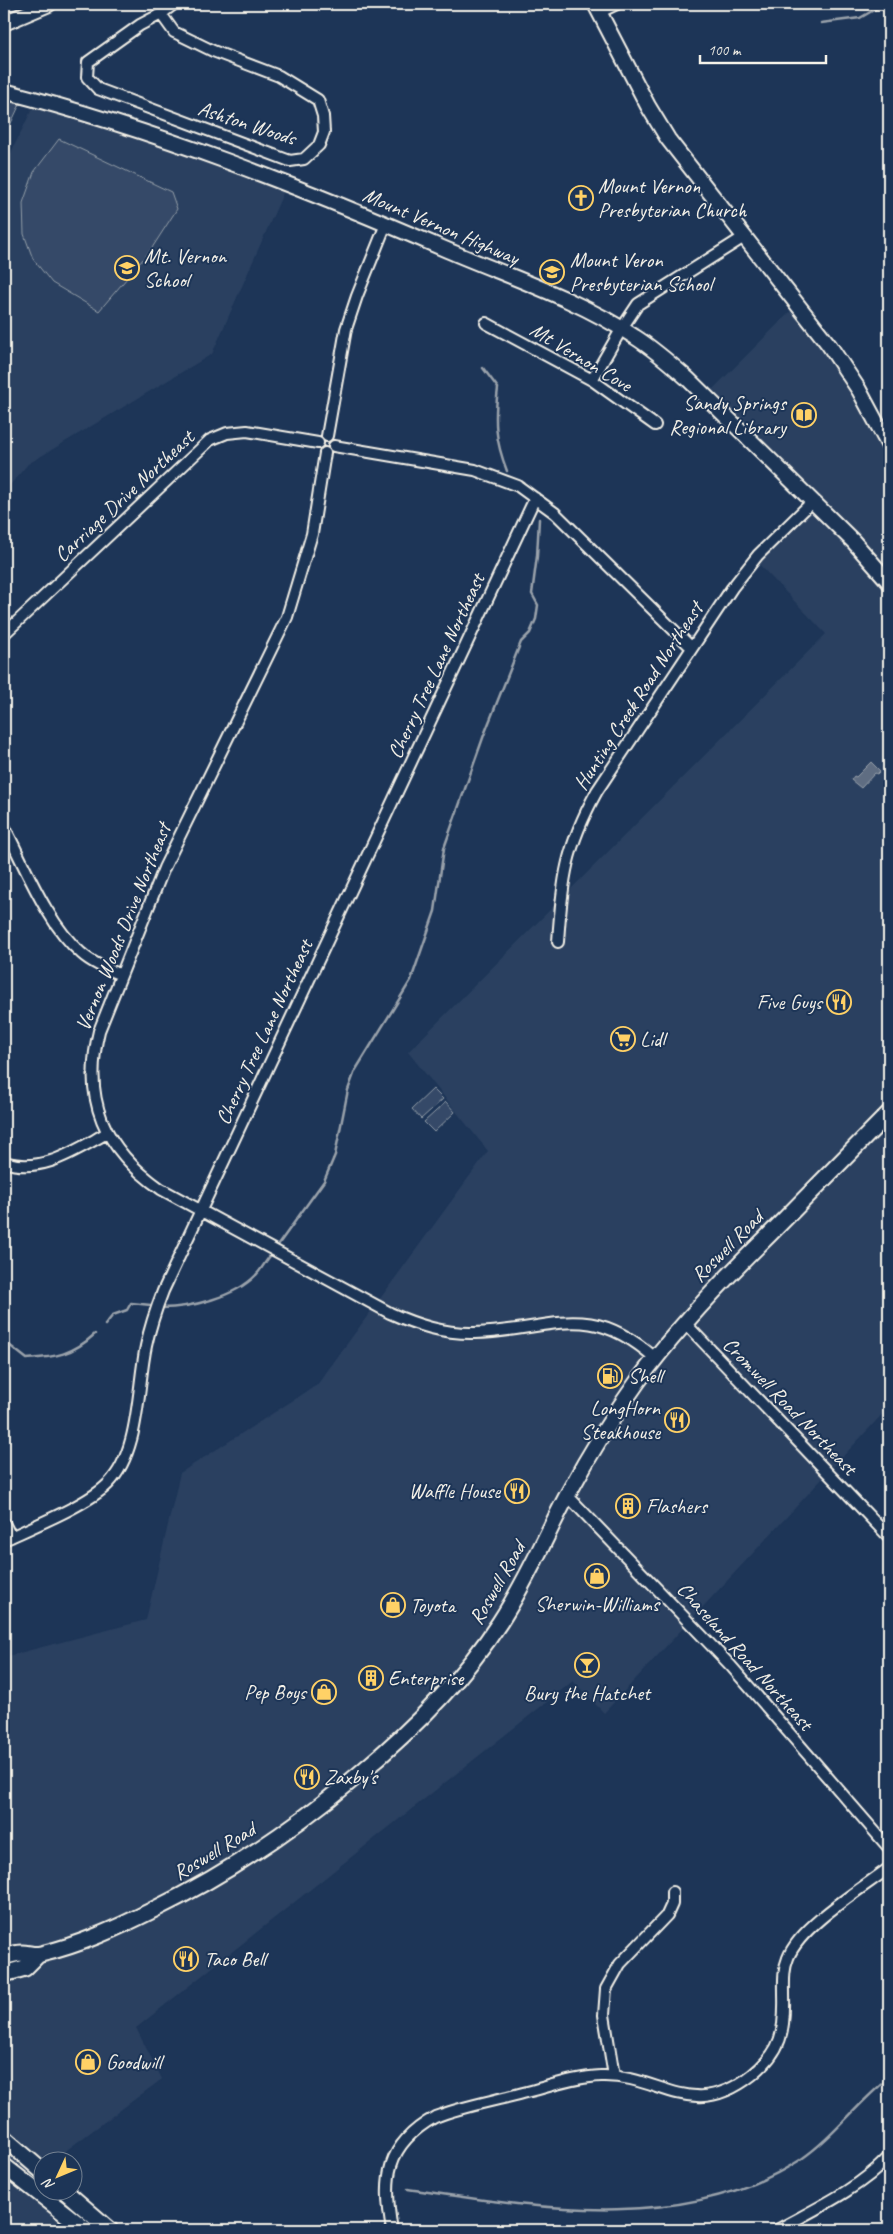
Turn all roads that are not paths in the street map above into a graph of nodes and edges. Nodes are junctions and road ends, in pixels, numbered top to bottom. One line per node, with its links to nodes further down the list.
1 (49, 4): 6 (main road)
2 (174, 4): 5 (street)
3 (617, 4): 4 (street)
4 (598, 8): 9 (main road)
5 (161, 14): 5 (street, Ashton Woods)
6 (4, 23)
7 (4, 91): 8 (main road, Mount Vernon Highway)
8 (386, 224): 11 (main road, Mount Vernon Highway); 14 (street)
9 (744, 237): 11 (street); 15 (main road)
10 (486, 323): 12 (street, Mt Vernon Cove)
11 (622, 328): 12 (street); 20 (main road, Mount Vernon Highway)
12 (592, 380): 13 (street, Mt Vernon Cove)
13 (655, 425)
14 (327, 436): 16 (street); 17 (street)
15 (888, 438)
16 (318, 443): 18 (street); 22 (street, Carriage Drive Northeast)
17 (334, 446): 18 (street); 19 (street)
18 (325, 453): 26 (street, Vernon Woods Drive Northeast)
19 (536, 498): 23 (street); 30 (street, Cherry Tree Lane Northeast)
20 (813, 501): 21 (main road, Mount Vernon Highway); 23 (street, Hunting Creek Road Northeast)
21 (889, 582)
22 (4, 634)
23 (692, 648): 25 (street, Hunting Creek Road Northeast)
24 (4, 826): 26 (street)
25 (558, 942)
26 (121, 975): 28 (street, Vernon Woods Drive Northeast)
27 (889, 1113): 31 (main road, Roswell Road)
28 (107, 1133): 29 (street); 30 (street, Vernon Woods Drive Northeast)
29 (4, 1162)
30 (200, 1212): 32 (street, Vernon Woods Drive Northeast); 36 (street, Cherry Tree Lane Northeast)
31 (684, 1322): 32 (main road, Roswell Road); 35 (street, Cromwell Road Northeast)
32 (655, 1358): 33 (main road, Roswell Road)
33 (568, 1495): 37 (street, Chaseland Road Northeast); 40 (main road, Roswell Road)
34 (4, 1523): 36 (street)
35 (889, 1537)
36 (8, 1539)
37 (889, 1848)
38 (889, 1868): 43 (street)
39 (672, 1892): 43 (street)
40 (37, 1956): 41 (main road, Roswell Road); 42 (main road, Roswell Road)
41 (4, 1957)
42 (4, 1974)
43 (614, 2076): 54 (street)
44 (4, 2138): 46 (main road)
45 (889, 2158): 50 (street)
46 (32, 2162)
47 (4, 2166): 51 (main road)
48 (70, 2202): 52 (main road)
49 (72, 2202): 53 (main road)
50 (792, 2222): 55 (street); 56 (street)
51 (86, 2230)
52 (106, 2230)
53 (110, 2230)
54 (392, 2230)
55 (777, 2230)
56 (799, 2230)

